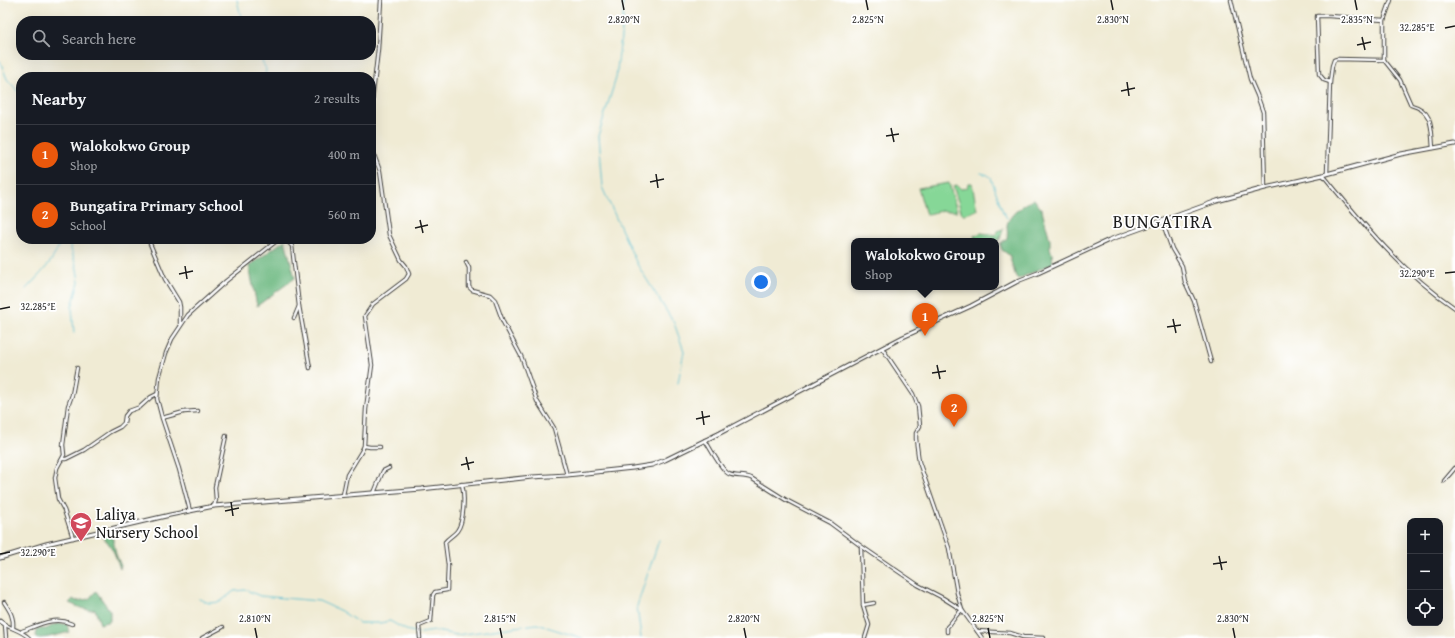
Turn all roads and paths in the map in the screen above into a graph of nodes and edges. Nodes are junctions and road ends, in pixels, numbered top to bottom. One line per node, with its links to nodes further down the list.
1 (381, 0): 6 (street)
2 (1231, 0): 12 (street)
3 (1392, 0): 4 (street)
4 (1384, 20): 5 (street); 7 (street)
5 (1384, 60): 7 (street); 9 (street)
6 (375, 72)
7 (1330, 82): 11 (street)
8 (1455, 144): 9 (street)
9 (1433, 148): 11 (street)
10 (376, 160): 31 (street)
11 (1325, 174): 12 (street); 19 (street)
12 (1265, 188): 13 (street)
13 (1162, 222): 22 (street); 23 (street)
14 (150, 244): 21 (street)
15 (274, 244): 21 (street)
16 (290, 244): 18 (street)
17 (466, 262): 36 (street)
18 (299, 306): 20 (street); 25 (street)
19 (1455, 308)
20 (294, 318)
21 (180, 325): 26 (street)
22 (882, 348): 30 (street); 49 (street)
23 (1211, 362)
24 (78, 368): 33 (street)
25 (310, 368)
26 (157, 394): 28 (street); 33 (street)
27 (198, 411): 28 (street)
28 (162, 418): 42 (street)
29 (226, 436): 41 (street)
30 (705, 440): 36 (street); 44 (street)
31 (364, 446): 32 (street); 40 (street)
32 (380, 447)
33 (63, 459): 43 (street)
34 (389, 468): 39 (street)
35 (1455, 468): 37 (street)
36 (567, 475): 38 (street)
37 (1444, 481)
38 (462, 484): 39 (street); 62 (street)
39 (374, 493): 40 (street)
40 (343, 495): 41 (street)
41 (214, 506): 42 (street)
42 (190, 511): 43 (street)
43 (73, 538): 45 (street)
44 (861, 546): 48 (street); 49 (street)
45 (0, 558)
46 (4, 602): 54 (street)
47 (874, 603): 48 (street)
48 (863, 605): 63 (street)
49 (962, 610): 55 (street); 57 (street)
50 (0, 621): 52 (street)
51 (72, 624): 56 (street)
52 (5, 626): 54 (street); 59 (street)
53 (223, 627): 61 (street)
54 (13, 628): 56 (street)
55 (978, 631): 58 (street); 64 (street)
56 (22, 632): 60 (street)
57 (946, 632)
58 (1023, 637): 65 (street)
59 (6, 638)
60 (29, 638)
61 (202, 638)
62 (420, 638)
63 (866, 638)
64 (982, 638)
65 (1044, 638)

